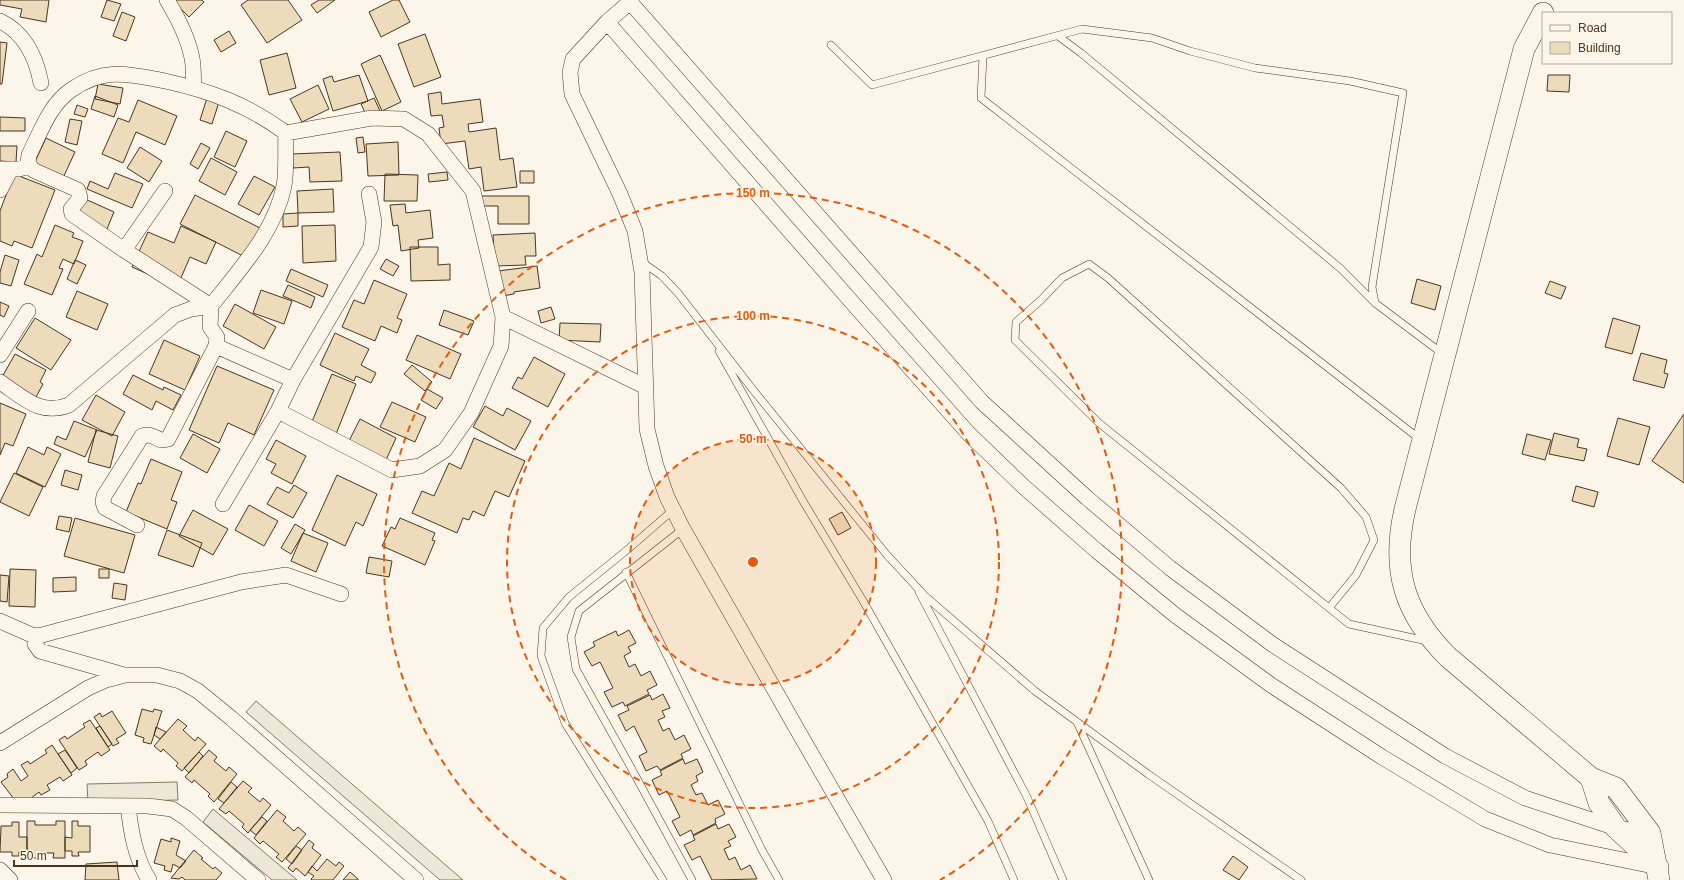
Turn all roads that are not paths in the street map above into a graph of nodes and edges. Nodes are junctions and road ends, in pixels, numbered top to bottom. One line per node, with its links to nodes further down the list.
1 (167, 0): 11 (street)
2 (1552, 0): 3 (street)
3 (1544, 12)
4 (1542, 15): 27 (street)
5 (0, 21): 10 (street)
6 (607, 22): 19 (street); 50 (street); 53 (street)
7 (1058, 36): 9 (lane); 20 (lane); 20 (lane)
8 (831, 45): 9 (lane)
9 (982, 56): 32 (lane)
10 (41, 83)
11 (194, 87): 12 (street); 13 (street)
12 (286, 133): 21 (street); 23 (street)
13 (29, 166): 14 (street); 18 (street)
14 (6, 169): 15 (street)
15 (0, 190)
16 (165, 192): 18 (street)
17 (370, 194): 28 (street)
18 (124, 250): 21 (street)
19 (640, 260): 24 (lane); 30 (street)
20 (1375, 303): 27 (lane)
21 (211, 306): 25 (street); 29 (street)
22 (28, 311): 26 (street)
23 (503, 317): 30 (street); 31 (street)
24 (706, 328): 38 (lane); 62 (lane)
25 (216, 346): 28 (street); 35 (street)
26 (0, 355)
27 (1445, 355): 32 (street)
28 (293, 380): 31 (street)
29 (0, 382)
30 (646, 387): 34 (street)
31 (278, 411): 33 (street)
32 (1422, 441): 43 (street)
33 (223, 504)
34 (673, 510): 36 (street); 58 (lane)
35 (137, 525)
36 (683, 529): 37 (lane); 61 (street)
37 (626, 572): 59 (lane); 60 (lane)
38 (915, 585): 45 (lane); 63 (lane)
39 (341, 594): 42 (street)
40 (1329, 608): 40 (lane); 43 (lane)
41 (0, 621): 42 (street)
42 (34, 636): 44 (street)
43 (1433, 643): 47 (street)
44 (125, 675): 46 (street); 57 (street)
45 (1077, 721): 64 (lane); 65 (lane)
46 (0, 743)
47 (1591, 778): 50 (street); 51 (street)
48 (0, 805): 49 (street)
49 (128, 806): 55 (street); 56 (street)
50 (1616, 828): 51 (street); 53 (street)
51 (1650, 833): 53 (street)
52 (0, 870): 54 (street)
53 (1658, 874)
54 (10, 880)
55 (149, 880)
56 (258, 880)
57 (416, 880)
58 (663, 880)
59 (692, 880)
60 (779, 880)
61 (884, 880)
62 (1014, 880)
63 (1063, 880)
64 (1149, 880)
65 (1301, 880)

